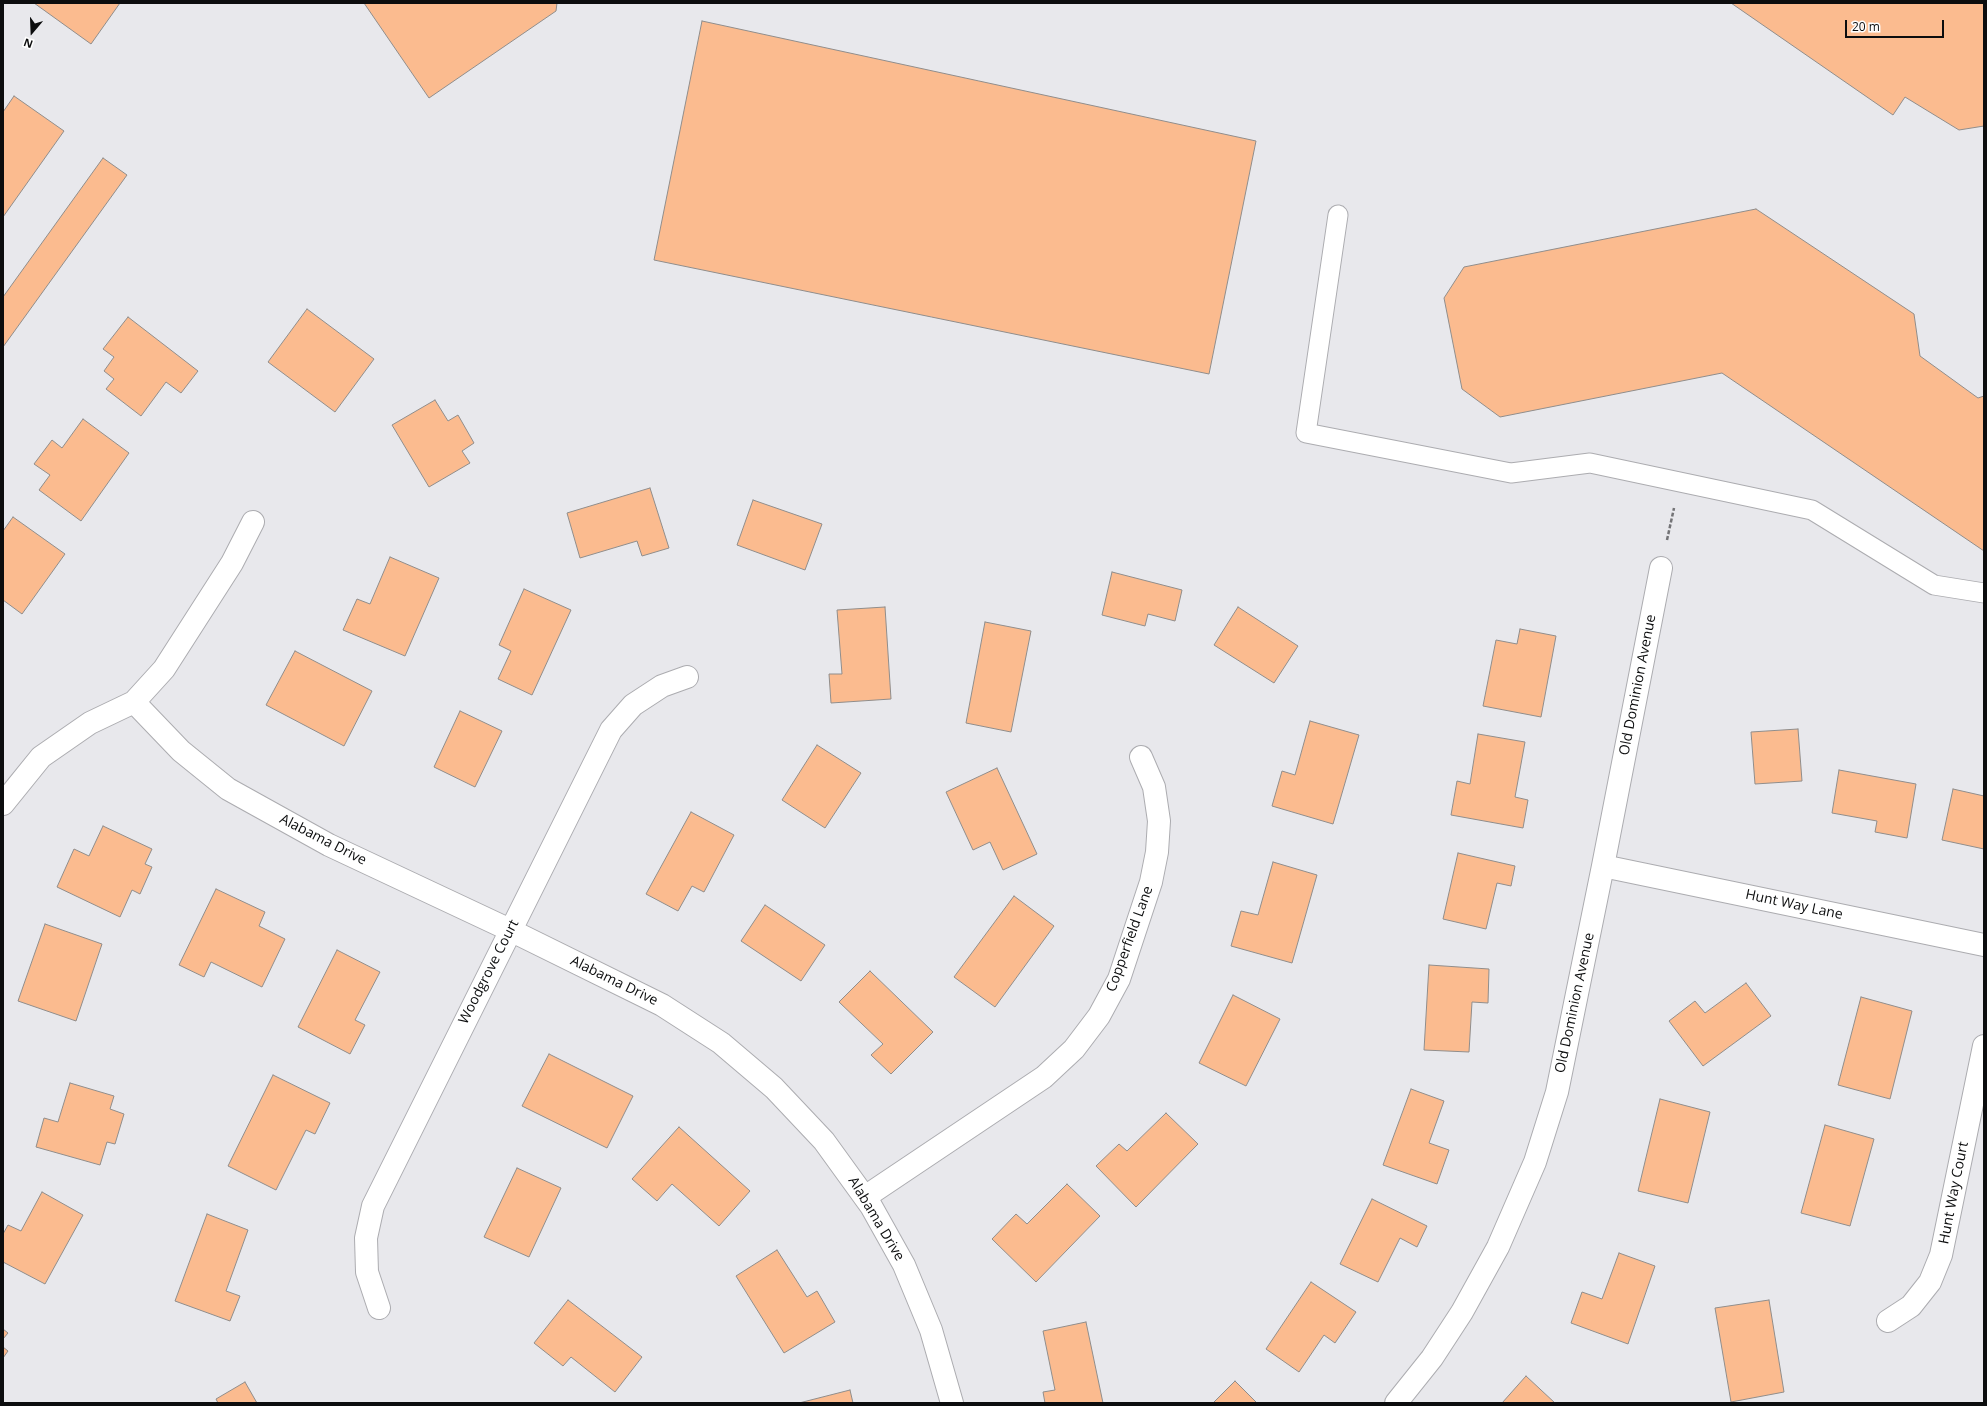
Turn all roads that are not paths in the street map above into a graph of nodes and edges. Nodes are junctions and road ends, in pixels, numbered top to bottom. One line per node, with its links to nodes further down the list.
1 (1338, 215): 4 (lane)
2 (253, 522): 6 (street)
3 (1661, 568): 9 (street, Old Dominion Avenue)
4 (1984, 593)
5 (687, 677): 10 (street, Woodgrove Court)
6 (134, 702): 8 (street); 10 (street, Alabama Drive)
7 (1141, 757): 13 (street, Copperfield Lane)
8 (3, 804)
9 (1603, 866): 11 (street, Hunt Way Lane); 17 (street, Old Dominion Avenue)
10 (510, 930): 13 (street, Alabama Drive); 14 (street, Woodgrove Court)
11 (1984, 945)
12 (1984, 1046): 15 (street, Hunt Way Court)
13 (865, 1197): 16 (street, Alabama Drive)
14 (379, 1308)
15 (1888, 1321)
16 (952, 1403)
17 (1396, 1403)

